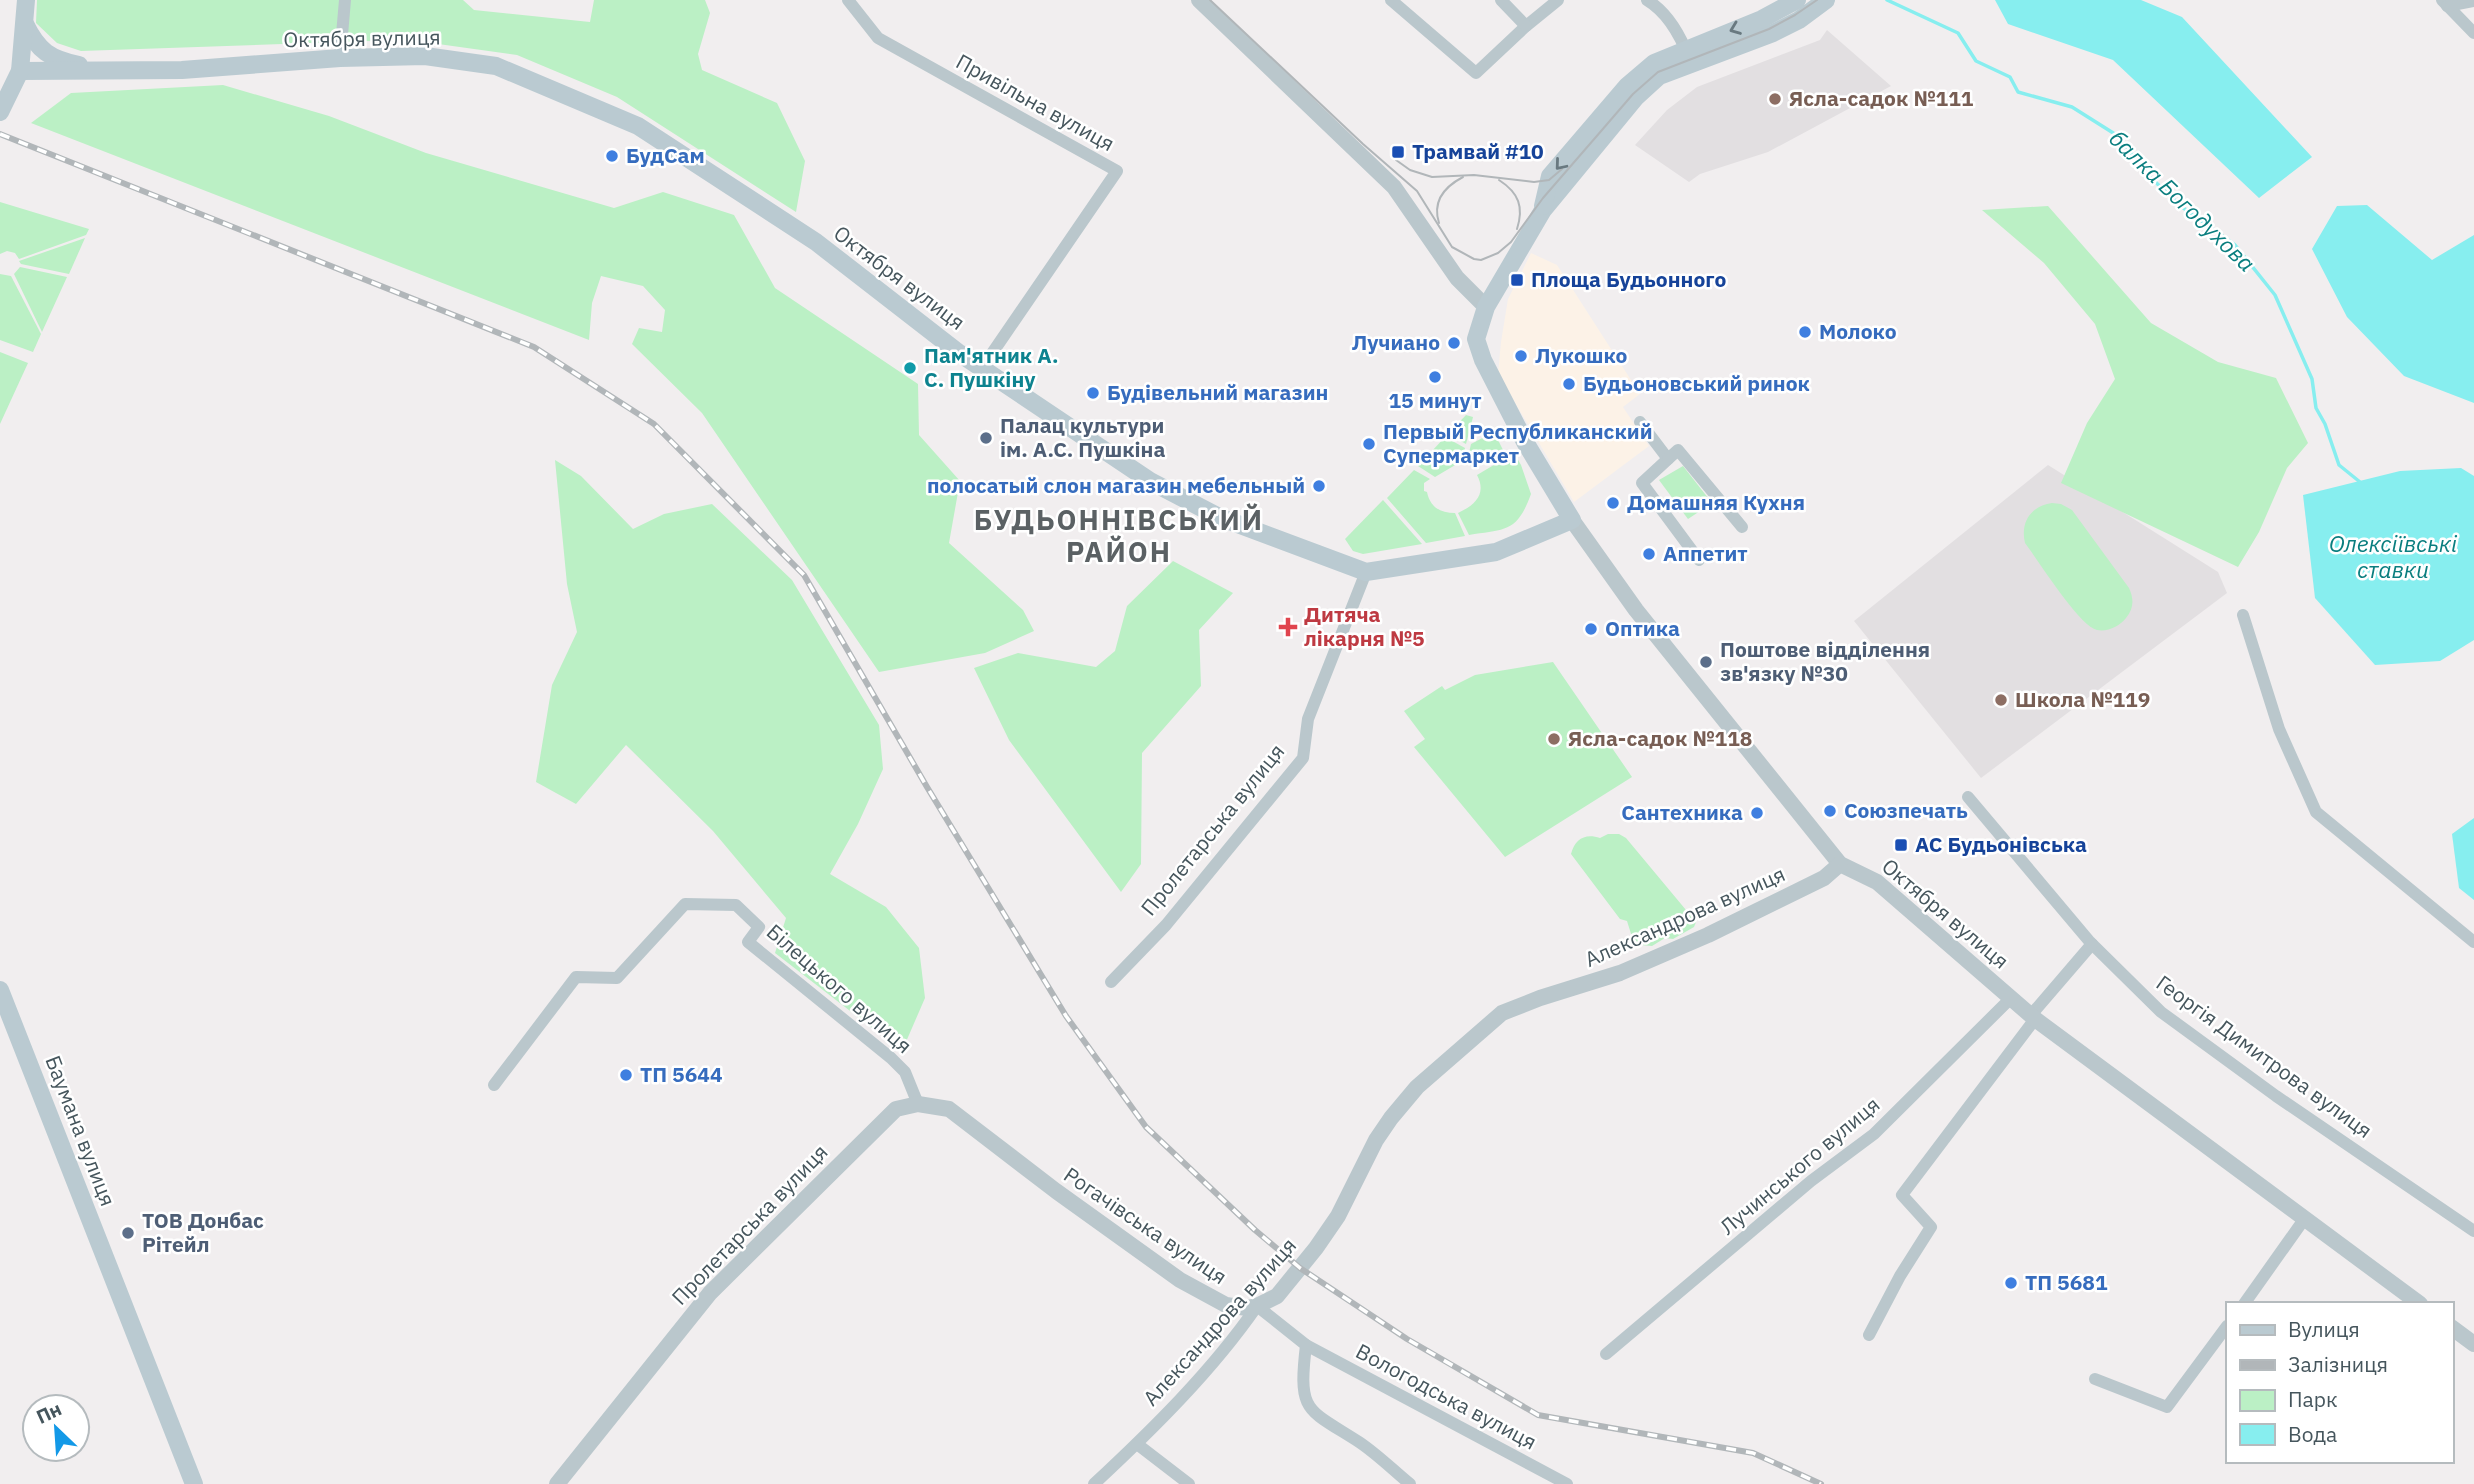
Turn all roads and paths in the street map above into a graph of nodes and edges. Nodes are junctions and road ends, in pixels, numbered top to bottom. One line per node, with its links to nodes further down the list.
1 (26, 0): 13 (main road)
2 (345, 0): 17 (street)
3 (848, 0): 22 (street, Привільна вулиця)
4 (1199, 0): 21 (street)
5 (1391, 0): 14 (street)
6 (1501, 0): 14 (street)
7 (1558, 0): 14 (street)
8 (1647, 0): 16 (street)
9 (1797, 0): 16 (main road, one-way to 16)
10 (1826, 0): 16 (main road)
11 (2474, 1): 12 (street)
12 (2444, 3): 15 (street)
13 (25, 24): 18 (main road); 19 (main road)
14 (1526, 26)
15 (2474, 33)
16 (1688, 56): 21 (main road)
17 (340, 58): 19 (main road, Октября вулиця); 22 (main road, Октября вулиця)
18 (20, 71): 19 (main road, Октября вулиця); 20 (main road)
19 (103, 71)
20 (0, 112)
21 (1486, 307): 25 (main road)
22 (982, 368): 28 (main road, Октября вулиця)
23 (1640, 422): 24 (street)
24 (1668, 459): 26 (street); 27 (street)
25 (1572, 520): 28 (main road, Октября вулиця); 31 (street, Октября вулиця)
26 (1742, 527)
27 (1699, 560)
28 (1366, 572): 34 (street, Пролетарська вулиця)
29 (2242, 615): 32 (street)
30 (1968, 797): 33 (street, Георгія Димитрова вулиця)
31 (1840, 864): 36 (street, Октября вулиця); 44 (street, Александрова вулиця)
32 (2474, 942)
33 (2092, 944): 37 (street); 41 (street, Георгія Димитрова вулиця)
34 (1111, 982)
35 (0, 990): 53 (main road, Баумана вулиця)
36 (2010, 999): 37 (street, Октября вулиця); 50 (street, Лучинського вулиця)
37 (2033, 1017): 40 (street, Октября вулиця); 47 (street)
38 (494, 1085): 39 (street, Білецького вулиця)
39 (918, 1104): 44 (street, Рогачівська вулиця); 54 (street, Пролетарська вулиця)
40 (2305, 1218): 42 (street); 43 (street, Октября вулиця)
41 (2474, 1231)
42 (2245, 1302)
43 (2417, 1302)
44 (1257, 1306): 49 (street); 52 (street, Александрова вулиця)
45 (2226, 1327): 51 (street)
46 (2453, 1328): 48 (street)
47 (1869, 1335)
48 (2474, 1344)
49 (1306, 1345): 57 (street); 58 (street, Вологодська вулиця)
50 (1606, 1354)
51 (2095, 1379)
52 (1137, 1444): 55 (street, Александрова вулиця); 56 (street)
53 (194, 1484)
54 (557, 1484)
55 (1094, 1484)
56 (1189, 1484)
57 (1410, 1484)
58 (1567, 1484)

